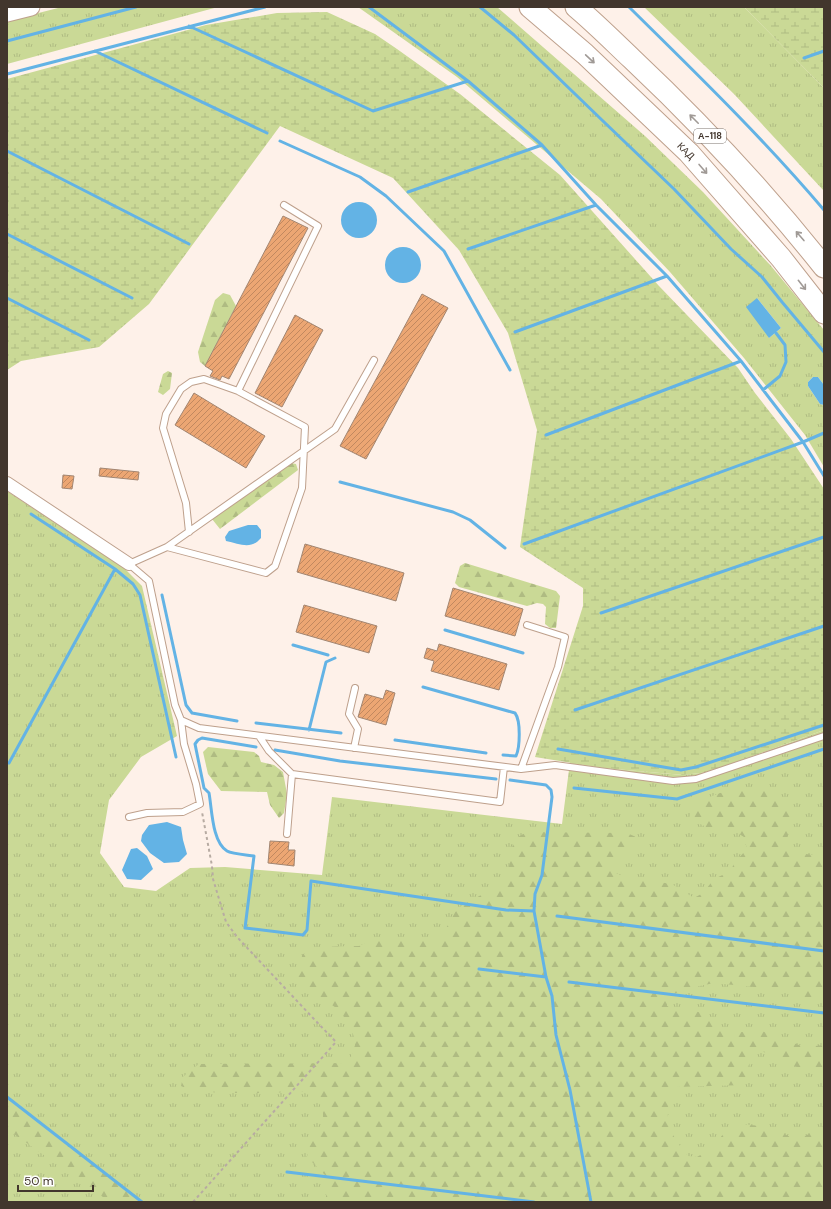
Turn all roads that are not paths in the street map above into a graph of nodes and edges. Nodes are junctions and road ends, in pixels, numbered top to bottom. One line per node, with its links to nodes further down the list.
1 (31, 7): 5 (main road)
2 (518, 7): 6 (main road)
3 (530, 7): 6 (highway, КАД / А-118)
4 (580, 10): 8 (highway, А-118, one-way to 4)
5 (7, 13)
6 (560, 33): 9 (highway, КАД / А-118, one-way to 9)
7 (284, 205): 11 (lane)
8 (824, 267)
9 (824, 313)
10 (374, 360): 12 (lane)
11 (238, 390): 12 (lane); 14 (lane)
12 (304, 450): 14 (lane); 15 (lane)
13 (7, 483): 16 (street)
14 (189, 532): 15 (lane)
15 (167, 547): 16 (lane)
16 (129, 564): 19 (lane)
17 (527, 625): 24 (lane)
18 (355, 688): 22 (lane)
19 (181, 720): 20 (lane); 26 (lane)
20 (259, 736): 22 (lane); 25 (lane)
21 (824, 736): 24 (lane)
22 (354, 748): 23 (lane)
23 (504, 767): 24 (lane); 25 (lane)
24 (521, 769)
25 (292, 774): 27 (lane)
26 (129, 817)
27 (287, 834)

